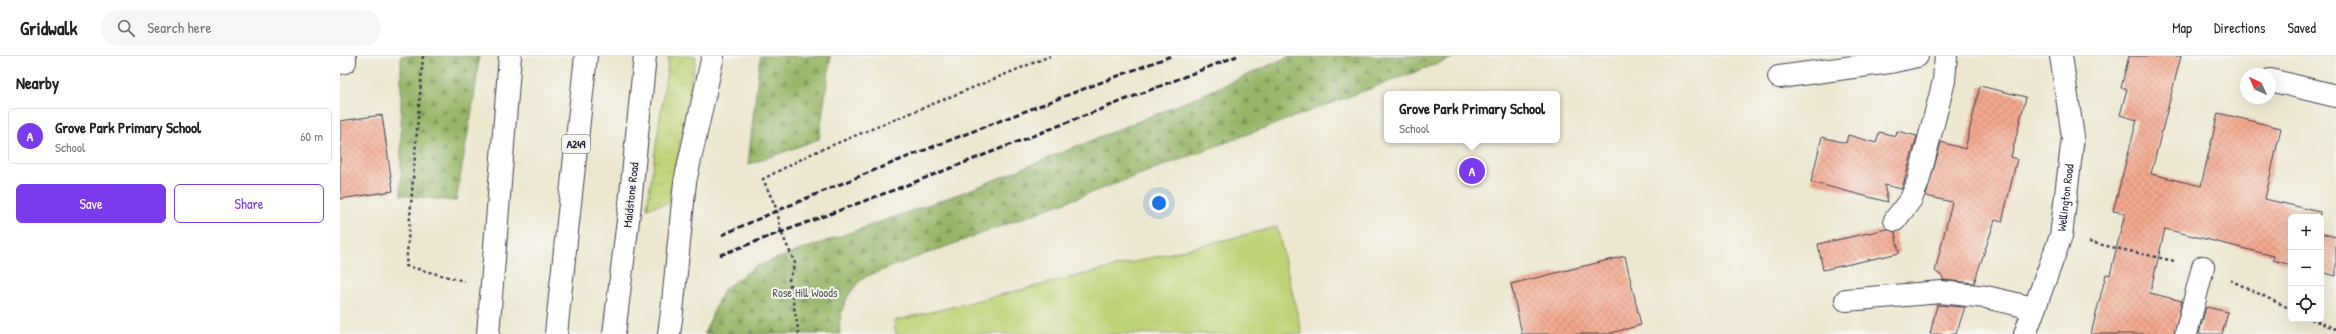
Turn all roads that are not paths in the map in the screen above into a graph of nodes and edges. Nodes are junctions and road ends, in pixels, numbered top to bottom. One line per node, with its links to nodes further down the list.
1 (345, 56): 9 (main road)
2 (510, 56): 17 (main road, bridge)
3 (586, 56): 18 (main road, A249, bridge)
4 (645, 56): 19 (main road, Maidstone Road, bridge)
5 (713, 56): 20 (main road, bridge)
6 (1917, 56): 10 (main road)
7 (1946, 56): 13 (main road)
8 (2060, 56): 16 (main road, Wellington Road)
9 (340, 63)
10 (1779, 77)
11 (2276, 81): 12 (main road)
12 (2336, 96)
13 (1895, 220)
14 (2203, 267): 22 (main road)
15 (1846, 300): 16 (main road)
16 (2033, 308): 21 (main road, Wellington Road)
17 (488, 334)
18 (556, 334)
19 (614, 334)
20 (669, 334)
21 (2025, 334)
22 (2186, 334)

